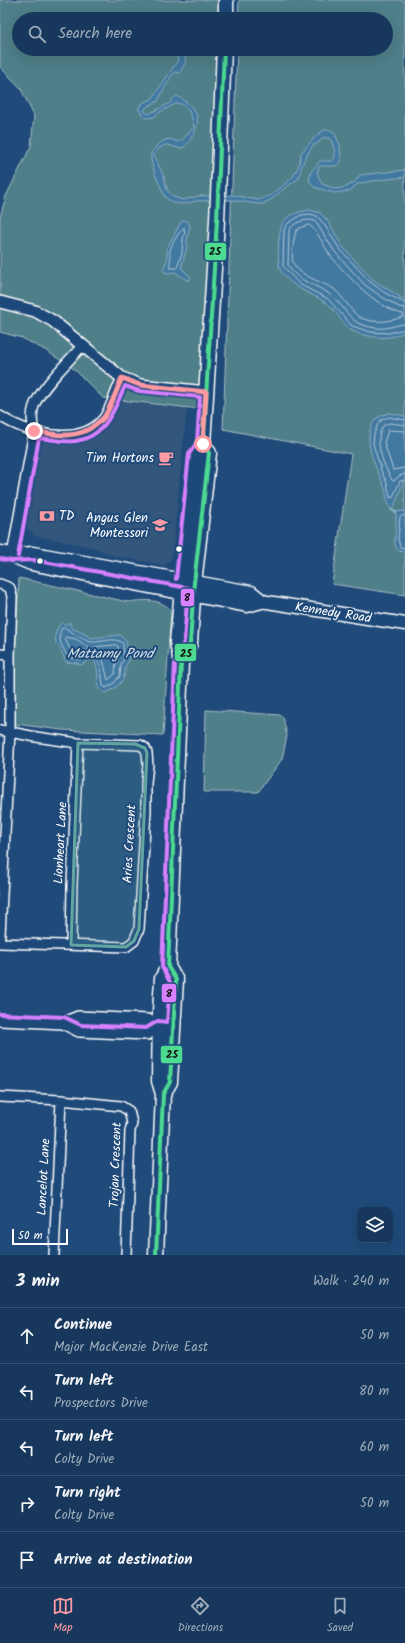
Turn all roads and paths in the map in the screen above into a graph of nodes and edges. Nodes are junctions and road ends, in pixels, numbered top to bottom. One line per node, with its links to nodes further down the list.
1 (226, 0): 2 (main road)
2 (226, 12)
3 (224, 56): 7 (main road)
4 (0, 302): 5 (street)
5 (82, 346): 6 (street); 9 (street)
6 (122, 378): 7 (street); 9 (street)
7 (206, 392): 12 (main road)
8 (0, 416): 9 (street)
9 (34, 431): 10 (street)
10 (6, 554): 12 (main road, Kennedy Road)
11 (0, 584): 16 (street)
12 (188, 587): 13 (main road, Kennedy Road); 23 (main road)
13 (261, 601): 14 (main road, Kennedy Road)
14 (405, 624)
15 (0, 654): 16 (street)
16 (10, 655): 18 (street)
17 (0, 730): 18 (street, Aries Crescent)
18 (10, 732): 19 (street, Aries Crescent); 20 (street)
19 (78, 743): 22 (street, Lionheart Lane); 22 (street, Aries Crescent)
20 (0, 936)
21 (0, 943): 22 (street, Aries Crescent)
22 (71, 945)
23 (168, 967): 25 (main road); 26 (main road)
24 (0, 1020): 25 (street)
25 (160, 1027): 26 (main road)
26 (163, 1094): 31 (main road)
27 (0, 1097): 28 (street, Trojan Crescent)
28 (61, 1100): 29 (street, Lancelot Lane); 30 (street, Trojan Crescent)
29 (54, 1255)
30 (126, 1255)
31 (156, 1255)

